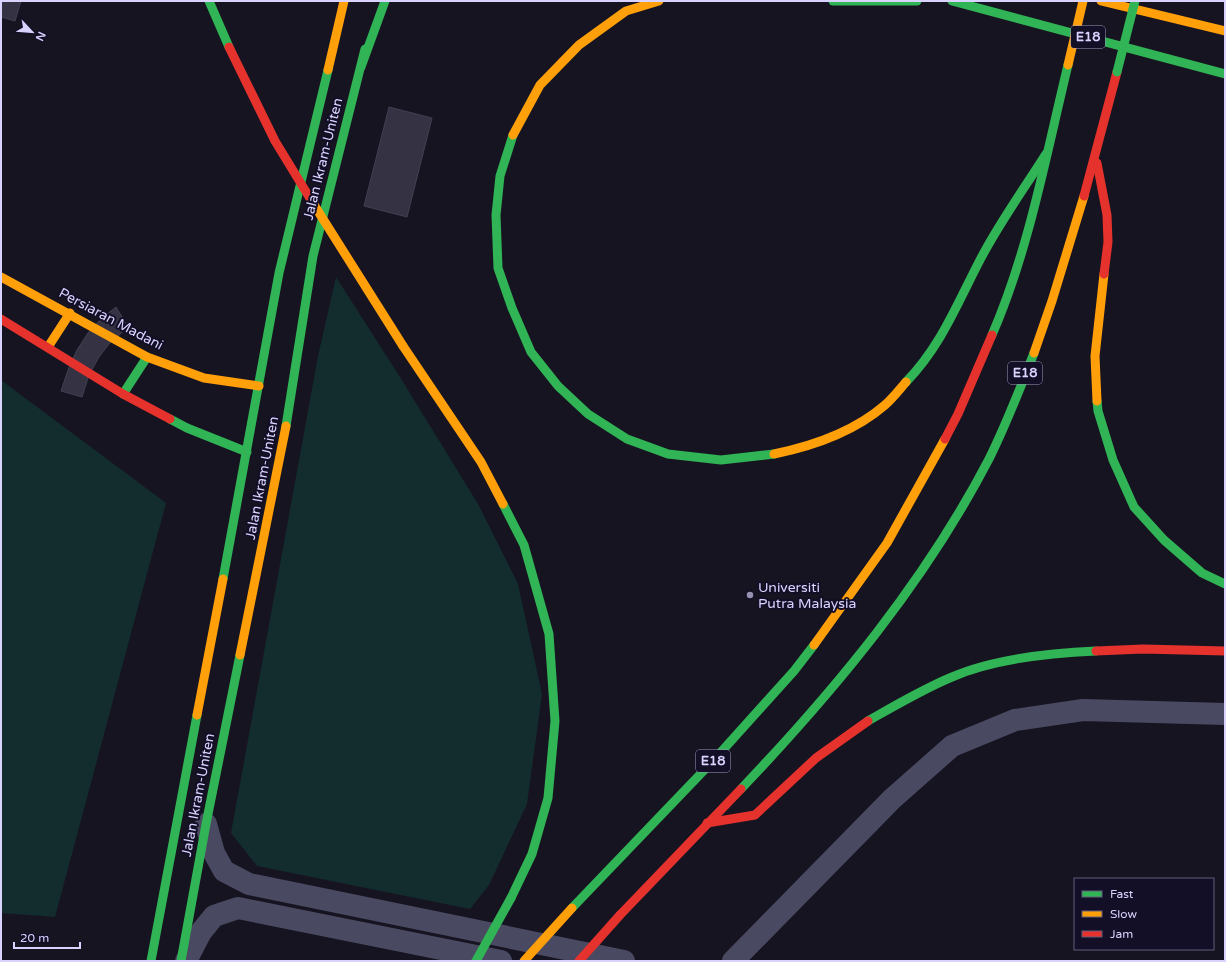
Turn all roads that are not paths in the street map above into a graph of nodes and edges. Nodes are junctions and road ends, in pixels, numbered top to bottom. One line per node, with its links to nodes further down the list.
1 (209, 1): 33 (main road, bridge)
2 (344, 1): 22 (main road, Jalan Ikram-Uniten)
3 (375, 1): 13 (main road, Jalan Ikram-Uniten)
4 (385, 1): 13 (main road)
5 (658, 1): 15 (main road)
6 (833, 1): 7 (main road)
7 (917, 1)
8 (952, 1): 14 (main road, E18)
9 (1083, 1): 15 (main road, E18, bridge)
10 (1101, 1): 12 (main road)
11 (1135, 1): 16 (main road, E18, bridge)
12 (1225, 31)
13 (361, 67): 29 (main road, Jalan Ikram-Uniten)
14 (1225, 74)
15 (1046, 154): 35 (main road, E18, bridge)
16 (1096, 158): 25 (main road); 28 (main road, E18)
17 (1, 277): 18 (main road, Persiaran Madani)
18 (70, 313): 20 (main road); 21 (main road, Persiaran Madani)
19 (1, 319): 20 (main road)
20 (48, 347): 23 (main road)
21 (147, 357): 22 (main road, Persiaran Madani); 23 (main road)
22 (259, 386): 24 (main road, Jalan Ikram-Uniten)
23 (123, 394): 24 (main road)
24 (247, 452): 30 (main road, Jalan Ikram-Uniten)
25 (1225, 584)
26 (1225, 650): 28 (main road)
27 (1225, 714): 38 (street)
28 (708, 823): 36 (main road, E18, bridge)
29 (206, 824): 31 (main road, Jalan Ikram-Uniten); 37 (street)
30 (151, 961)
31 (181, 961)
32 (186, 961): 34 (street)
33 (476, 961)
34 (501, 961)
35 (524, 961)
36 (579, 961)
37 (624, 961)
38 (733, 961)

